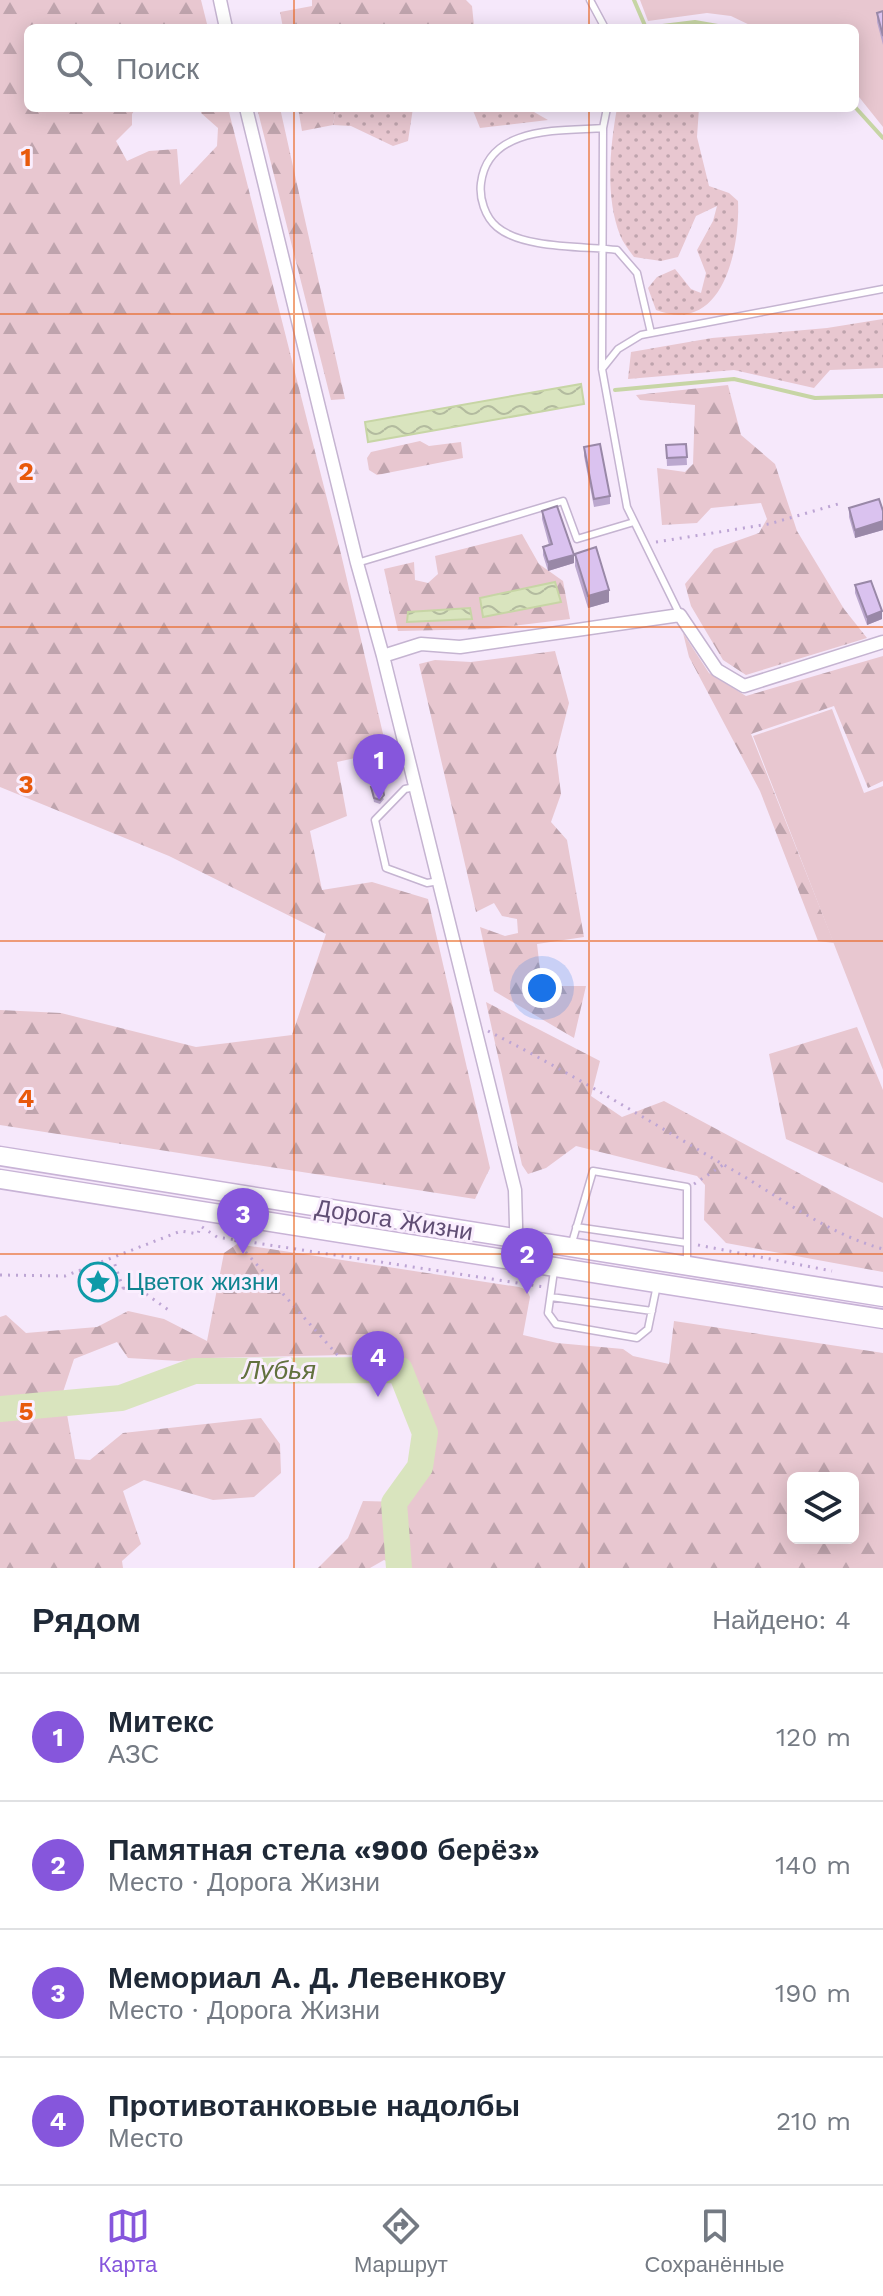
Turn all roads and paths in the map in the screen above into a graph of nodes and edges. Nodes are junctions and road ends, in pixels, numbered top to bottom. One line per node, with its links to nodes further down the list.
1 (220, 0): 3 (street)
2 (590, 0): 4 (lane)
3 (225, 24)
4 (603, 24)
5 (247, 112): 15 (street)
6 (606, 112): 7 (lane)
7 (603, 128): 8 (lane); 8 (lane)
8 (601, 248): 10 (lane); 11 (lane)
9 (883, 289): 10 (lane)
10 (651, 333): 11 (lane)
11 (602, 369): 13 (lane)
12 (838, 504): 14 (path)
13 (634, 522): 14 (lane); 15 (lane)
14 (645, 544): 16 (lane)
15 (357, 563): 18 (street)
16 (680, 615): 17 (street); 18 (street)
17 (883, 642)
18 (383, 656): 19 (street)
19 (415, 787): 20 (street); 20 (lane)
20 (439, 881): 21 (street)
21 (476, 1026): 23 (path); 27 (street)
22 (0, 1156): 27 (main road, Дорога Жизни)
23 (723, 1165): 25 (path); 31 (path)
24 (0, 1179): 33 (main road, Дорога Жизни)
25 (687, 1187): 26 (lane); 29 (lane)
26 (576, 1227): 29 (lane); 30 (lane)
27 (517, 1239): 30 (main road, Дорога Жизни); 33 (street)
28 (235, 1240): 32 (path); 41 (path); 47 (path)
29 (687, 1243): 34 (lane); 37 (path)
30 (570, 1248): 34 (main road, Дорога Жизни)
31 (883, 1249)
32 (112, 1258): 36 (path); 40 (path)
33 (517, 1261): 35 (main road, Дорога Жизни)
34 (687, 1266): 43 (main road, Дорога Жизни)
35 (555, 1268): 39 (main road, Дорога Жизни); 41 (lane)
36 (80, 1270): 38 (path); 40 (path)
37 (836, 1272)
38 (0, 1275)
39 (657, 1284): 45 (lane); 46 (main road, Дорога Жизни)
40 (123, 1288): 44 (path)
41 (552, 1288): 42 (lane)
42 (551, 1297): 45 (lane); 45 (lane)
43 (883, 1297)
44 (170, 1311)
45 (652, 1311)
46 (883, 1319)
47 (341, 1359)

